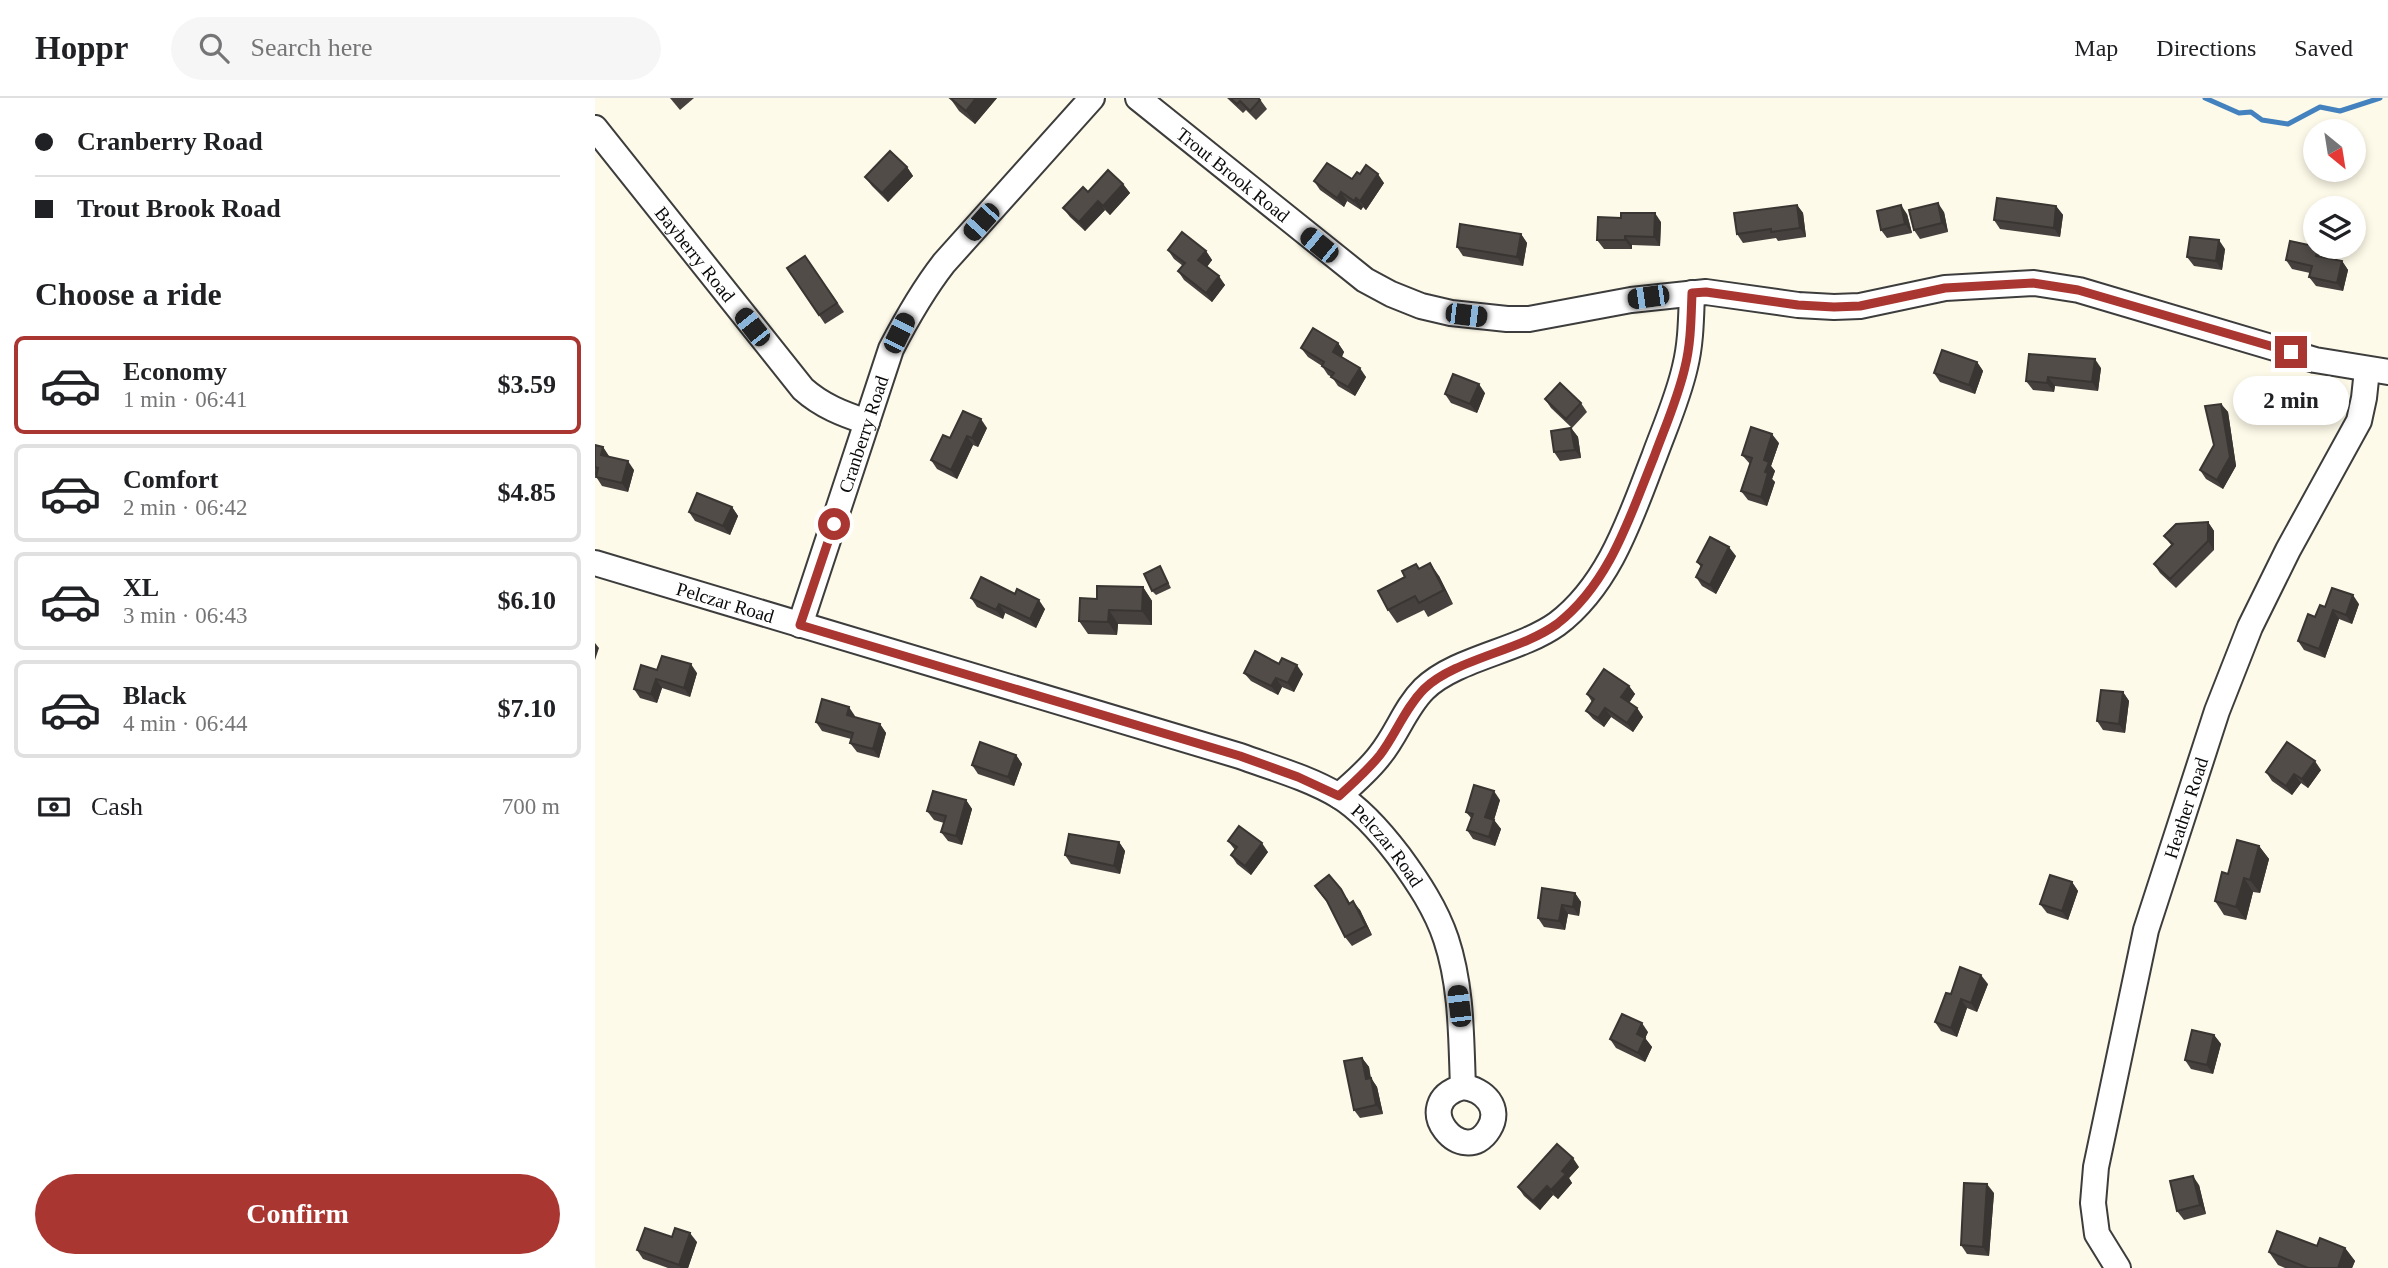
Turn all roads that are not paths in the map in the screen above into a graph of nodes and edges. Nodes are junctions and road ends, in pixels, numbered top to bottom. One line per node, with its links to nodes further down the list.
1 (1092, 98): 6 (street, Cranberry Road)
2 (1138, 98): 4 (street, Trout Brook Road)
3 (595, 128): 6 (street, Bayberry Road)
4 (1692, 293): 5 (street, Trout Brook Road); 9 (street)
5 (2377, 371): 11 (street, Heather Road)
6 (867, 422): 8 (street, Cranberry Road)
7 (595, 564): 8 (street, Pelczar Road)
8 (800, 625): 9 (street, Pelczar Road)
9 (1339, 796): 10 (street, Pelczar Road)
10 (1463, 1087)
11 (2118, 1268)

